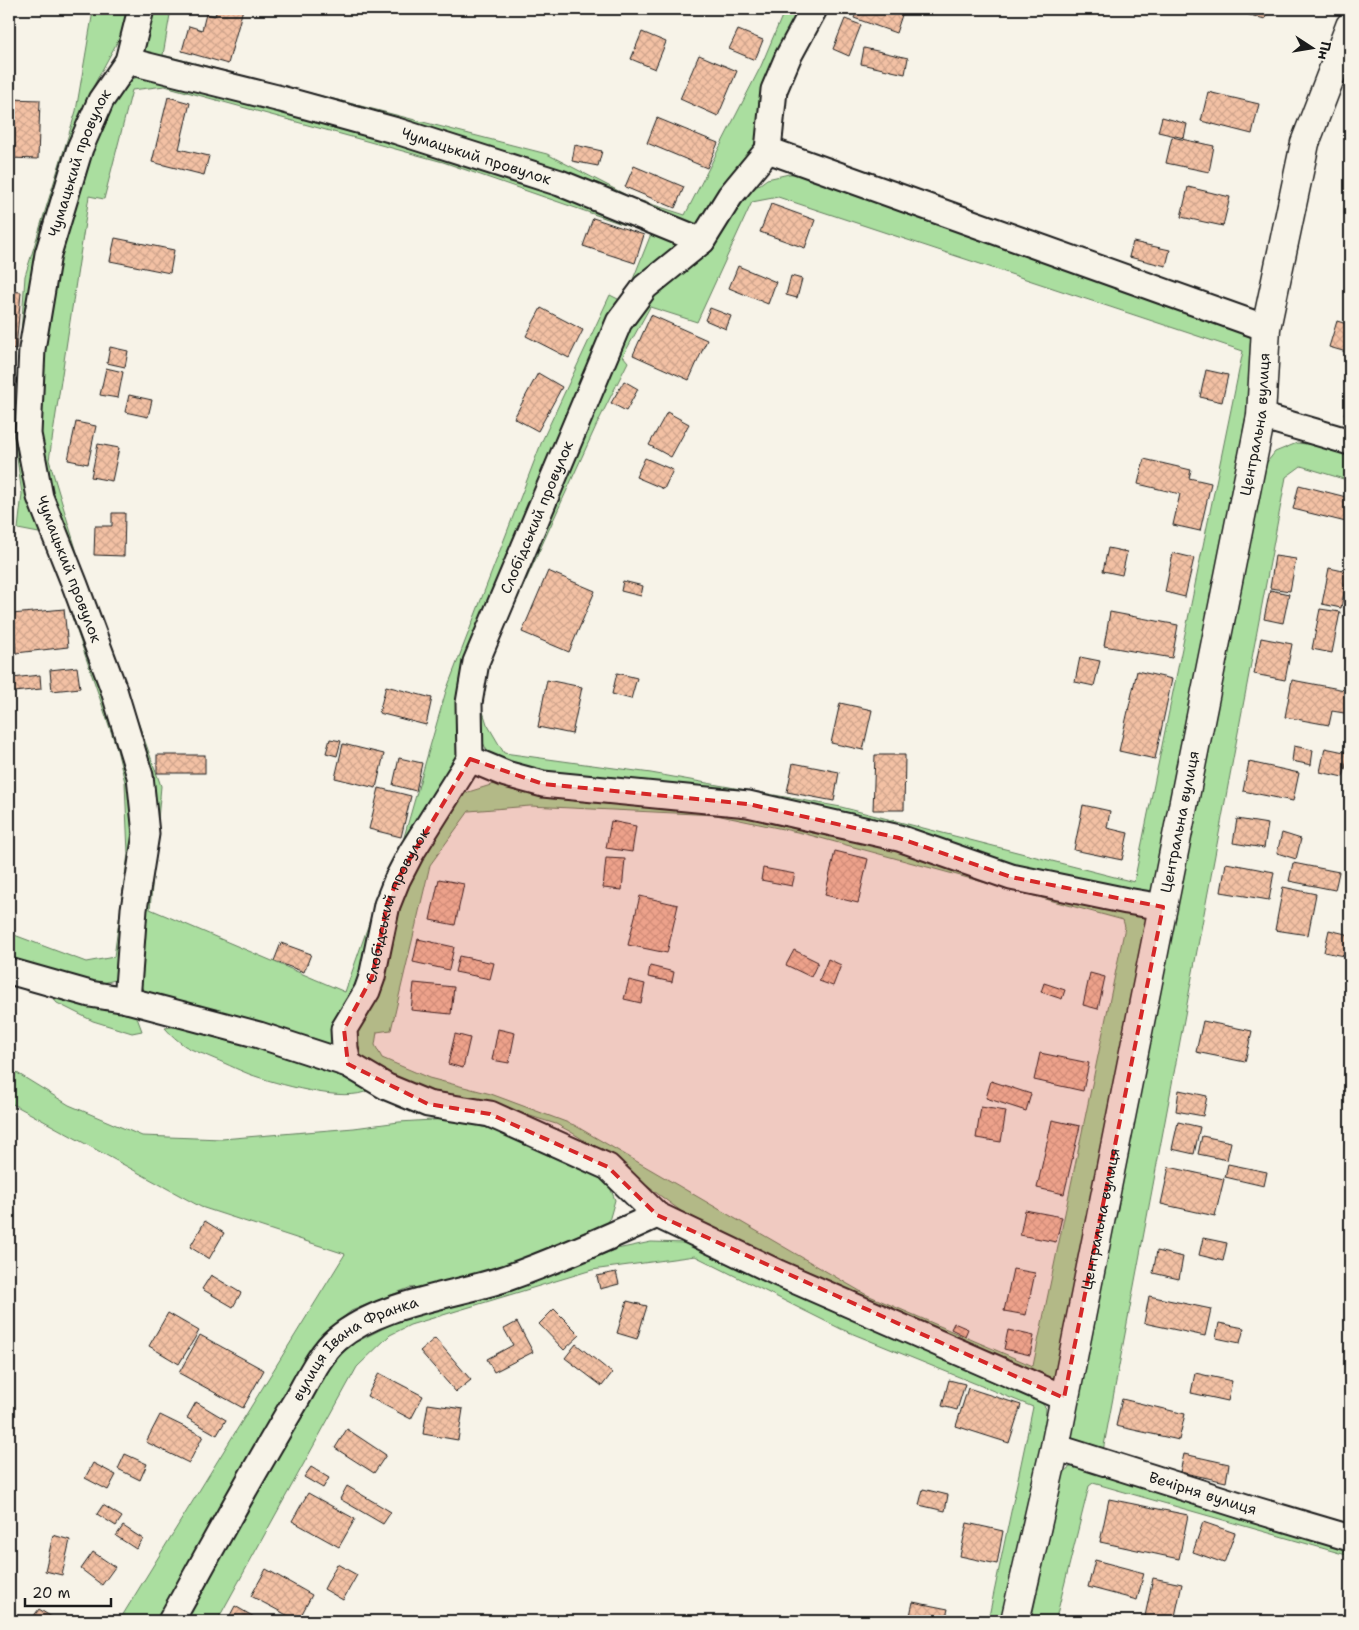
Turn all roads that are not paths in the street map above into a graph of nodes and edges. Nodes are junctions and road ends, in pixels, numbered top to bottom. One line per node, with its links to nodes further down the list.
1 (141, 9): 4 (street, Чумацький провулок)
2 (814, 9): 5 (street)
3 (1350, 26): 7 (street, Центральна вулиця)
4 (128, 61): 6 (street, Чумацький провулок); 13 (street, Чумацький провулок)
5 (768, 150): 6 (street, Слобідський провулок); 7 (street)
6 (702, 241): 10 (street, Слобідський провулок)
7 (1266, 328): 8 (street, Центральна вулиця)
8 (1261, 416): 9 (street); 11 (street, Центральна вулиця)
9 (1350, 442)
10 (470, 759): 11 (street); 14 (street, Слобідський провулок)
11 (1163, 907): 16 (street, Центральна вулиця)
12 (9, 971): 13 (street)
13 (127, 1000): 14 (street)
14 (348, 1064): 15 (street)
15 (656, 1216): 16 (street); 19 (street, вулиця Івана Франка)
16 (1064, 1398): 17 (street, Центральна вулиця)
17 (1055, 1447): 18 (street, Вечірня вулиця); 20 (street, Центральна вулиця)
18 (1350, 1538)
19 (171, 1621)
20 (1015, 1621)

